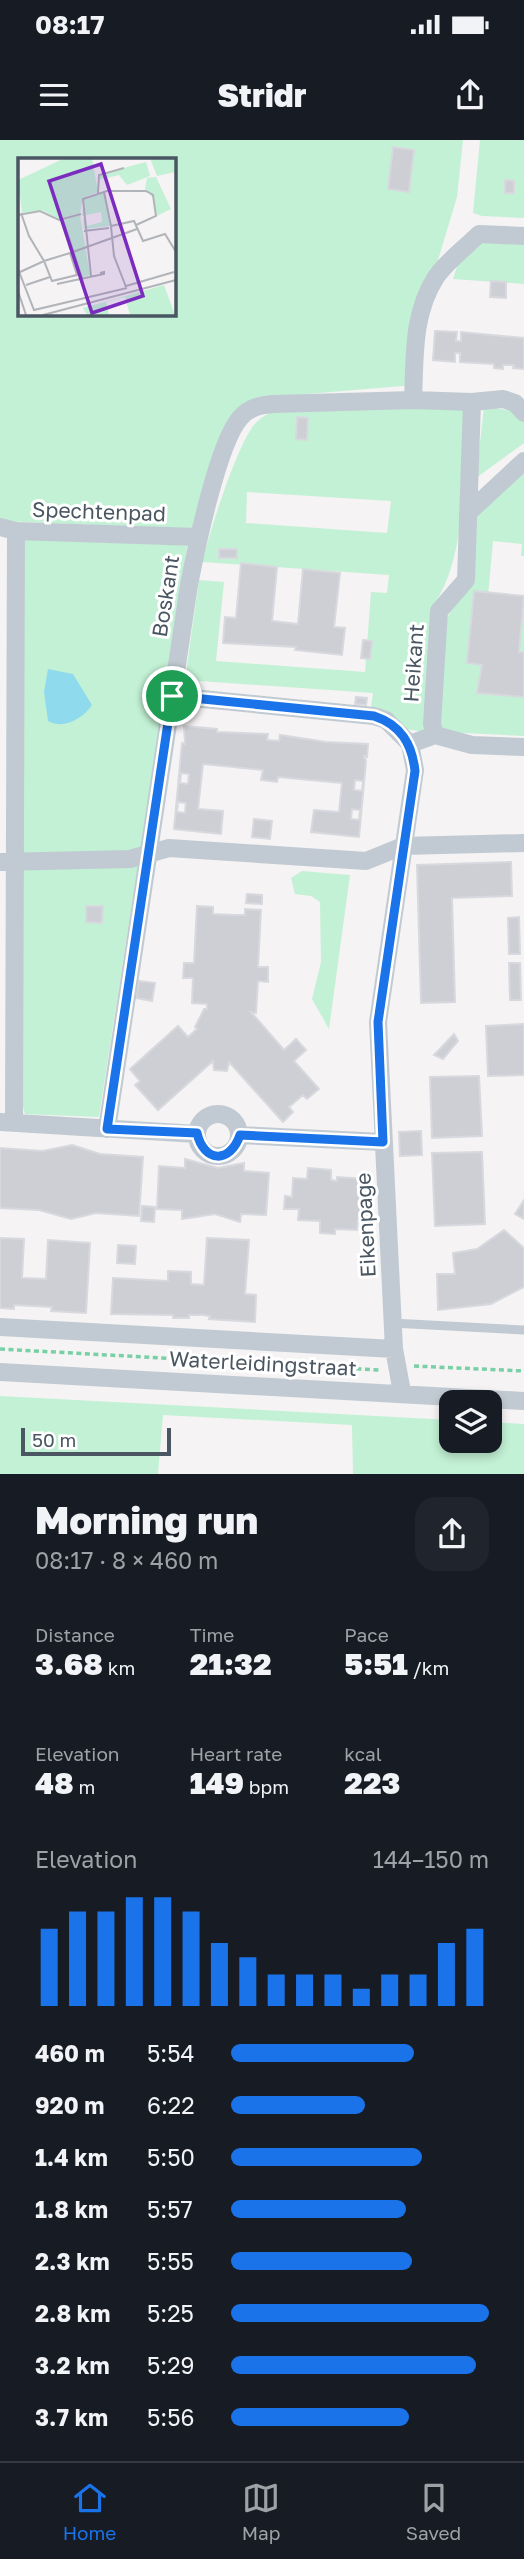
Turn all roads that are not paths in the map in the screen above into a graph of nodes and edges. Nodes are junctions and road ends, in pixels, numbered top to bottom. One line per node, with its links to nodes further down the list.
1 (524, 236): 2 (street)
2 (413, 400): 3 (street); 8 (street, Boskant)
3 (472, 402): 4 (street); 6 (street, Heikant)
4 (524, 413)
5 (524, 461): 6 (street)
6 (468, 513): 10 (street, Heikant)
7 (8, 529): 8 (street, Spechtenpad); 16 (street)
8 (198, 537): 9 (street, Boskant)
9 (172, 696): 11 (street); 15 (street, Boskant)
10 (435, 735): 11 (street); 12 (street)
11 (410, 744): 14 (street, Eikenpage)
12 (524, 747)
13 (524, 843): 14 (street)
14 (403, 846): 15 (street); 21 (street, Eikenpage)
15 (149, 853): 16 (street); 18 (street, Boskant)
16 (7, 861): 17 (street)
17 (7, 1122): 18 (street)
18 (107, 1129): 19 (street)
19 (197, 1133): 20 (street); 20 (street)
20 (240, 1135): 21 (street)
21 (383, 1142): 22 (street, Eikenpage)
22 (393, 1323): 24 (lane); 25 (street, Eikenpage)
23 (0, 1327): 25 (street)
24 (524, 1330)
25 (394, 1349): 27 (street, Eikenpage)
26 (0, 1373): 27 (street, Waterleidingstraat)
27 (401, 1392): 28 (street, Waterleidingstraat)
28 (524, 1401)

